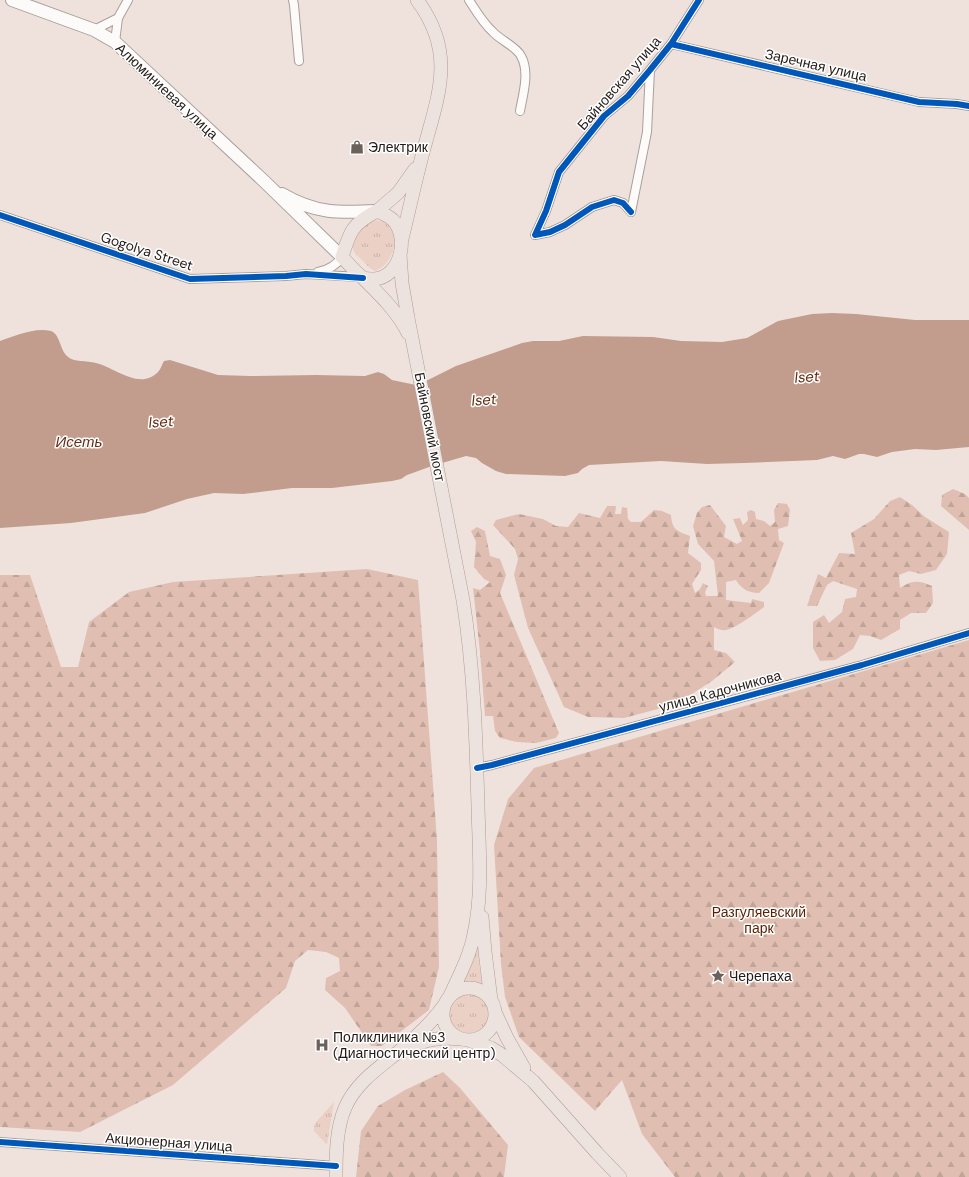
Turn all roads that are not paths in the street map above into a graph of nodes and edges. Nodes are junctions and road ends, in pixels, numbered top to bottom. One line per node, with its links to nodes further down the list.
1 (12, 0): 8 (main road, Алюминиевая улица)
2 (128, 0): 7 (street)
3 (293, 0): 11 (street)
4 (417, 0): 15 (main road)
5 (469, 0): 14 (street)
6 (699, 0): 10 (street, Байновская улица)
7 (118, 18): 8 (street); 9 (street)
8 (94, 30): 9 (main road, Алюминиевая улица)
9 (115, 42): 16 (main road, Алюминиевая улица)
10 (671, 44): 12 (street, Байновская улица); 13 (street, Заречная улица)
11 (299, 61)
12 (650, 70): 12 (street, Байновская улица)
13 (969, 106)
14 (520, 111)
15 (420, 161): 17 (main road); 19 (main road)
16 (266, 183): 17 (main road); 20 (main road)
17 (377, 211): 19 (main road); 20 (main road)
18 (0, 215): 21 (street, Gogolya Street)
19 (401, 248): 22 (main road); 23 (main road)
20 (342, 257): 21 (street); 22 (main road)
21 (306, 274): 22 (street, Gogolya Street)
22 (363, 278): 23 (main road)
23 (417, 359): 25 (main road, Байновский мост)
24 (969, 633): 25 (street, улица Кадочникова)
25 (476, 768): 26 (main road)
26 (480, 891): 27 (main road); 28 (main road)
27 (447, 1001): 28 (main road); 29 (main road); 30 (main road)
28 (493, 1006): 29 (main road); 31 (main road)
29 (465, 1039): 30 (main road); 31 (main road)
30 (397, 1053): 33 (main road)
31 (533, 1081): 34 (main road)
32 (0, 1142): 33 (street, Акционерная улица)
33 (336, 1172)
34 (620, 1177)

